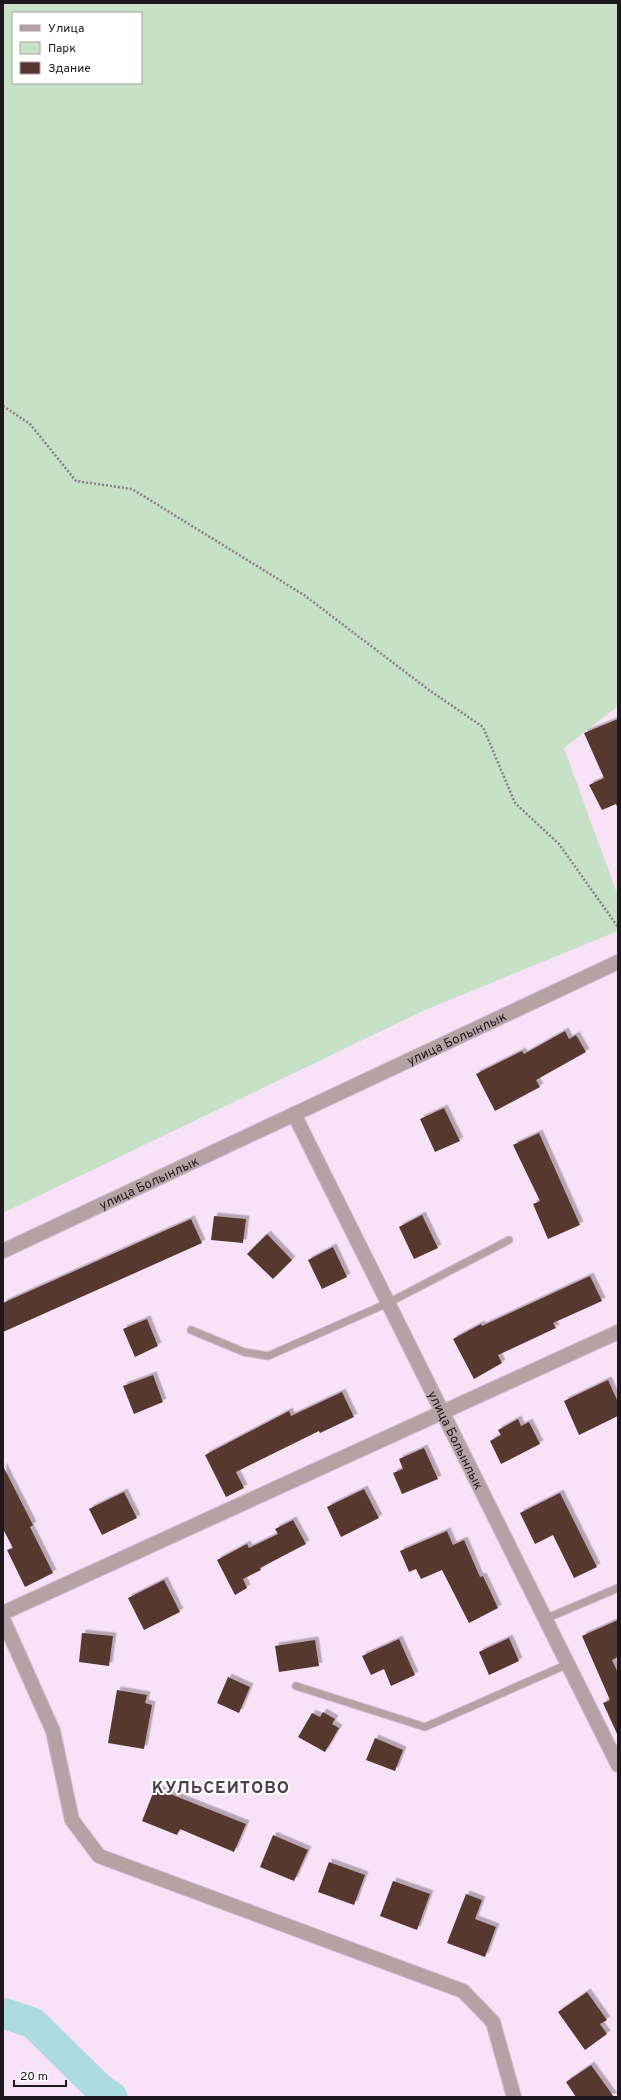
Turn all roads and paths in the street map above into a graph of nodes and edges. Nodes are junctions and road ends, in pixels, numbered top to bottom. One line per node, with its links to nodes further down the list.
1 (3, 406): 2 (path)
2 (618, 927)
3 (618, 962): 4 (street, улица Болынлык)
4 (294, 1114): 6 (street, улица Болынлык); 7 (street, улица Болынлык)
5 (509, 1240): 7 (lane)
6 (3, 1251)
7 (388, 1303): 8 (lane); 10 (street, улица Болынлык)
8 (191, 1330)
9 (618, 1332): 10 (street)
10 (443, 1412): 12 (street); 14 (street, улица Болынлык)
11 (618, 1588): 14 (lane)
12 (3, 1614)
13 (3, 1619): 18 (street)
14 (545, 1619): 15 (street, улица Болынлык)
15 (568, 1664): 16 (lane); 17 (street, улица Болынлык)
16 (296, 1686)
17 (618, 1765)
18 (514, 2097)

